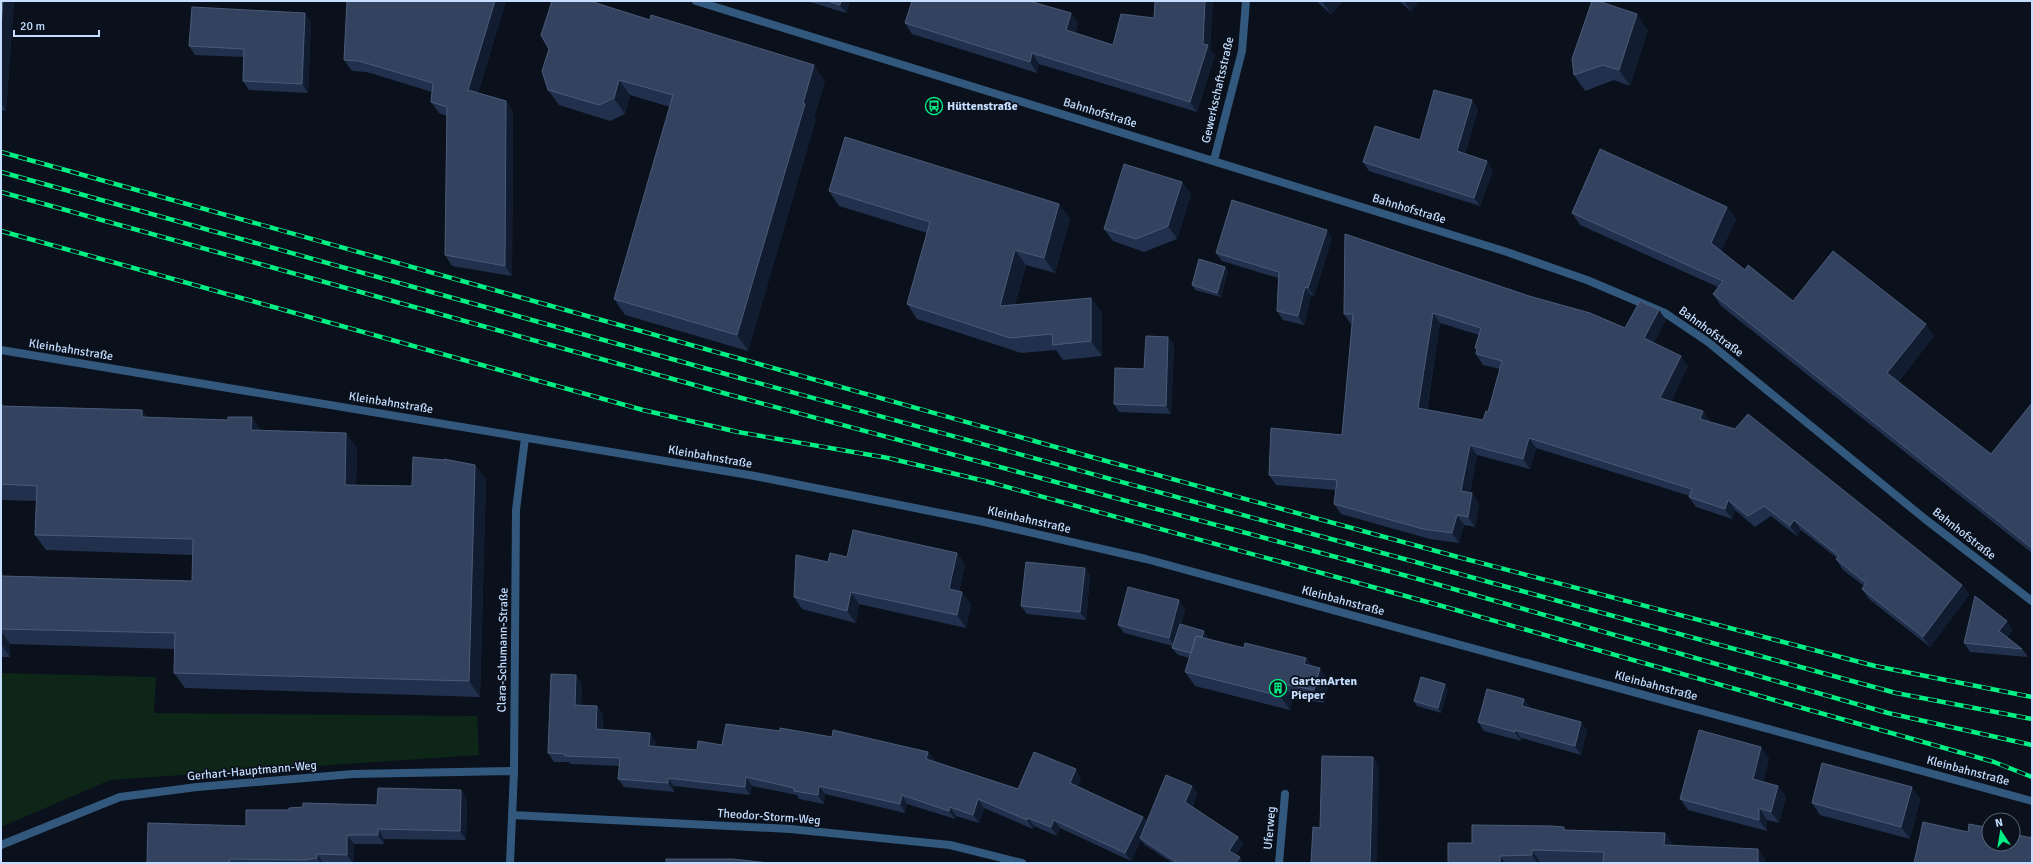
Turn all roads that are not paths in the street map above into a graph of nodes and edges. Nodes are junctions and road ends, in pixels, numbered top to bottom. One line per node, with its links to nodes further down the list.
1 (696, 1): 3 (street, Bahnhofstraße)
2 (1246, 1): 3 (street, Gewerkschaftsstraße)
3 (1214, 160): 6 (street, Bahnhofstraße)
4 (1, 350): 5 (street, Kleinbahnstraße)
5 (525, 438): 7 (street, Clara-Schumann-Straße); 9 (street, Kleinbahnstraße)
6 (2032, 601)
7 (514, 771): 10 (street, Clara-Schumann-Straße); 11 (street, Gerhart-Hauptmann-Weg)
8 (1285, 794): 14 (street, Uferweg)
9 (2032, 801)
10 (512, 815): 12 (street, Clara-Schumann-Straße); 13 (street, Theodor-Storm-Weg)
11 (1, 845)
12 (510, 863)
13 (1022, 863)
14 (1279, 863)

